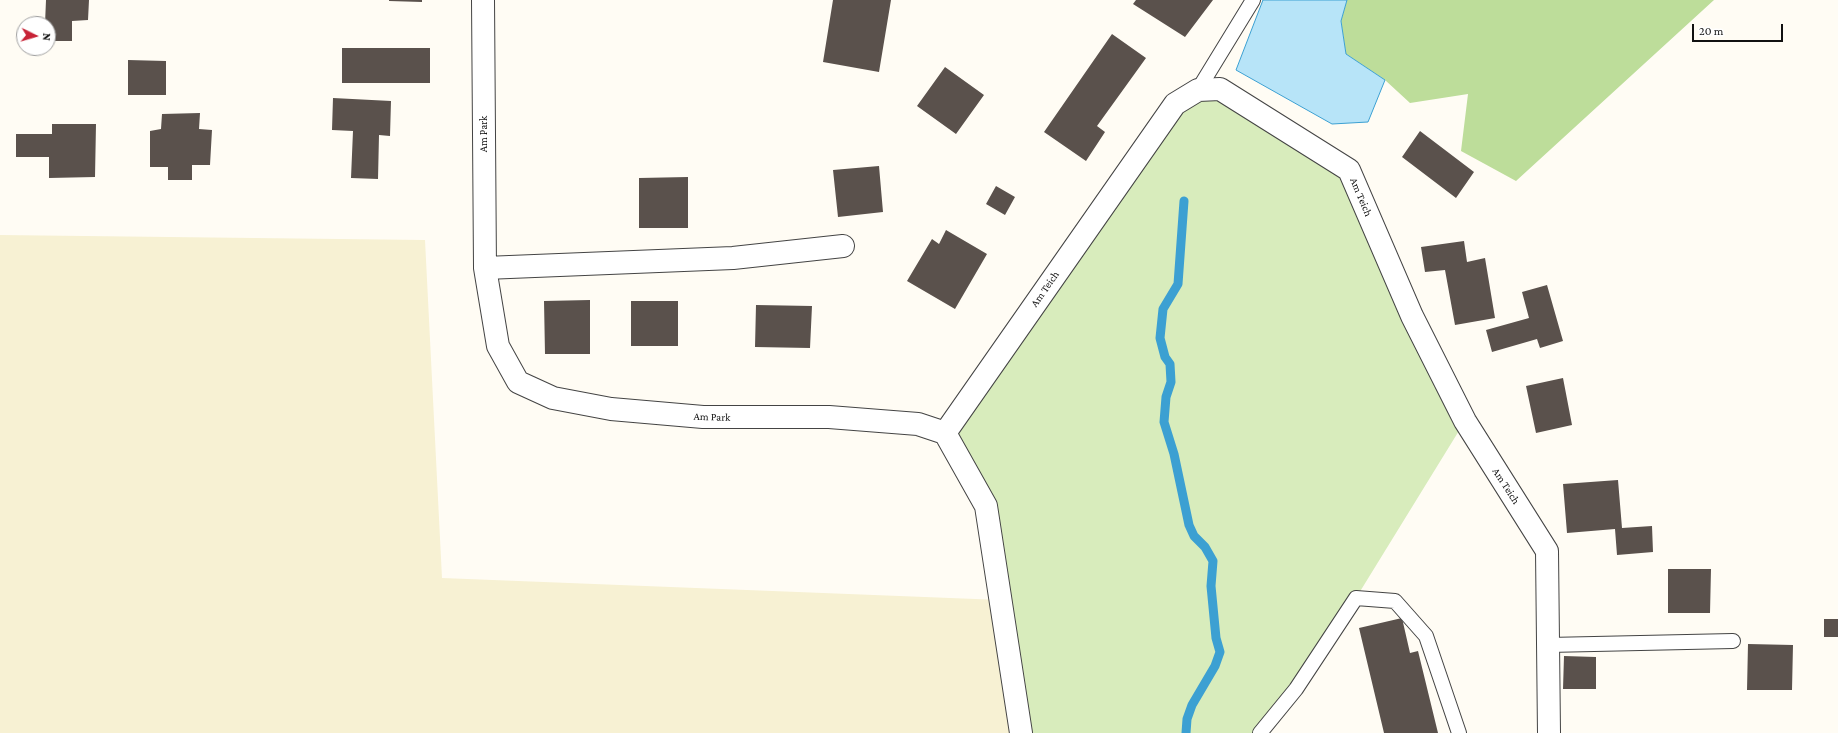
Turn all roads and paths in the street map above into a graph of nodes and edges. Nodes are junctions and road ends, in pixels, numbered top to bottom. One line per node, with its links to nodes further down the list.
1 (483, 0): 5 (street, Am Park)
2 (1253, 0): 3 (lane)
3 (1198, 90): 6 (street, Am Teich); 8 (street, Am Teich)
4 (843, 246): 5 (street)
5 (485, 268): 6 (street, Am Park)
6 (945, 433): 9 (street)
7 (1733, 641): 8 (lane)
8 (1548, 645): 12 (street, Am Teich)
9 (1021, 733)
10 (1260, 733): 11 (lane)
11 (1459, 733)
12 (1550, 733)

